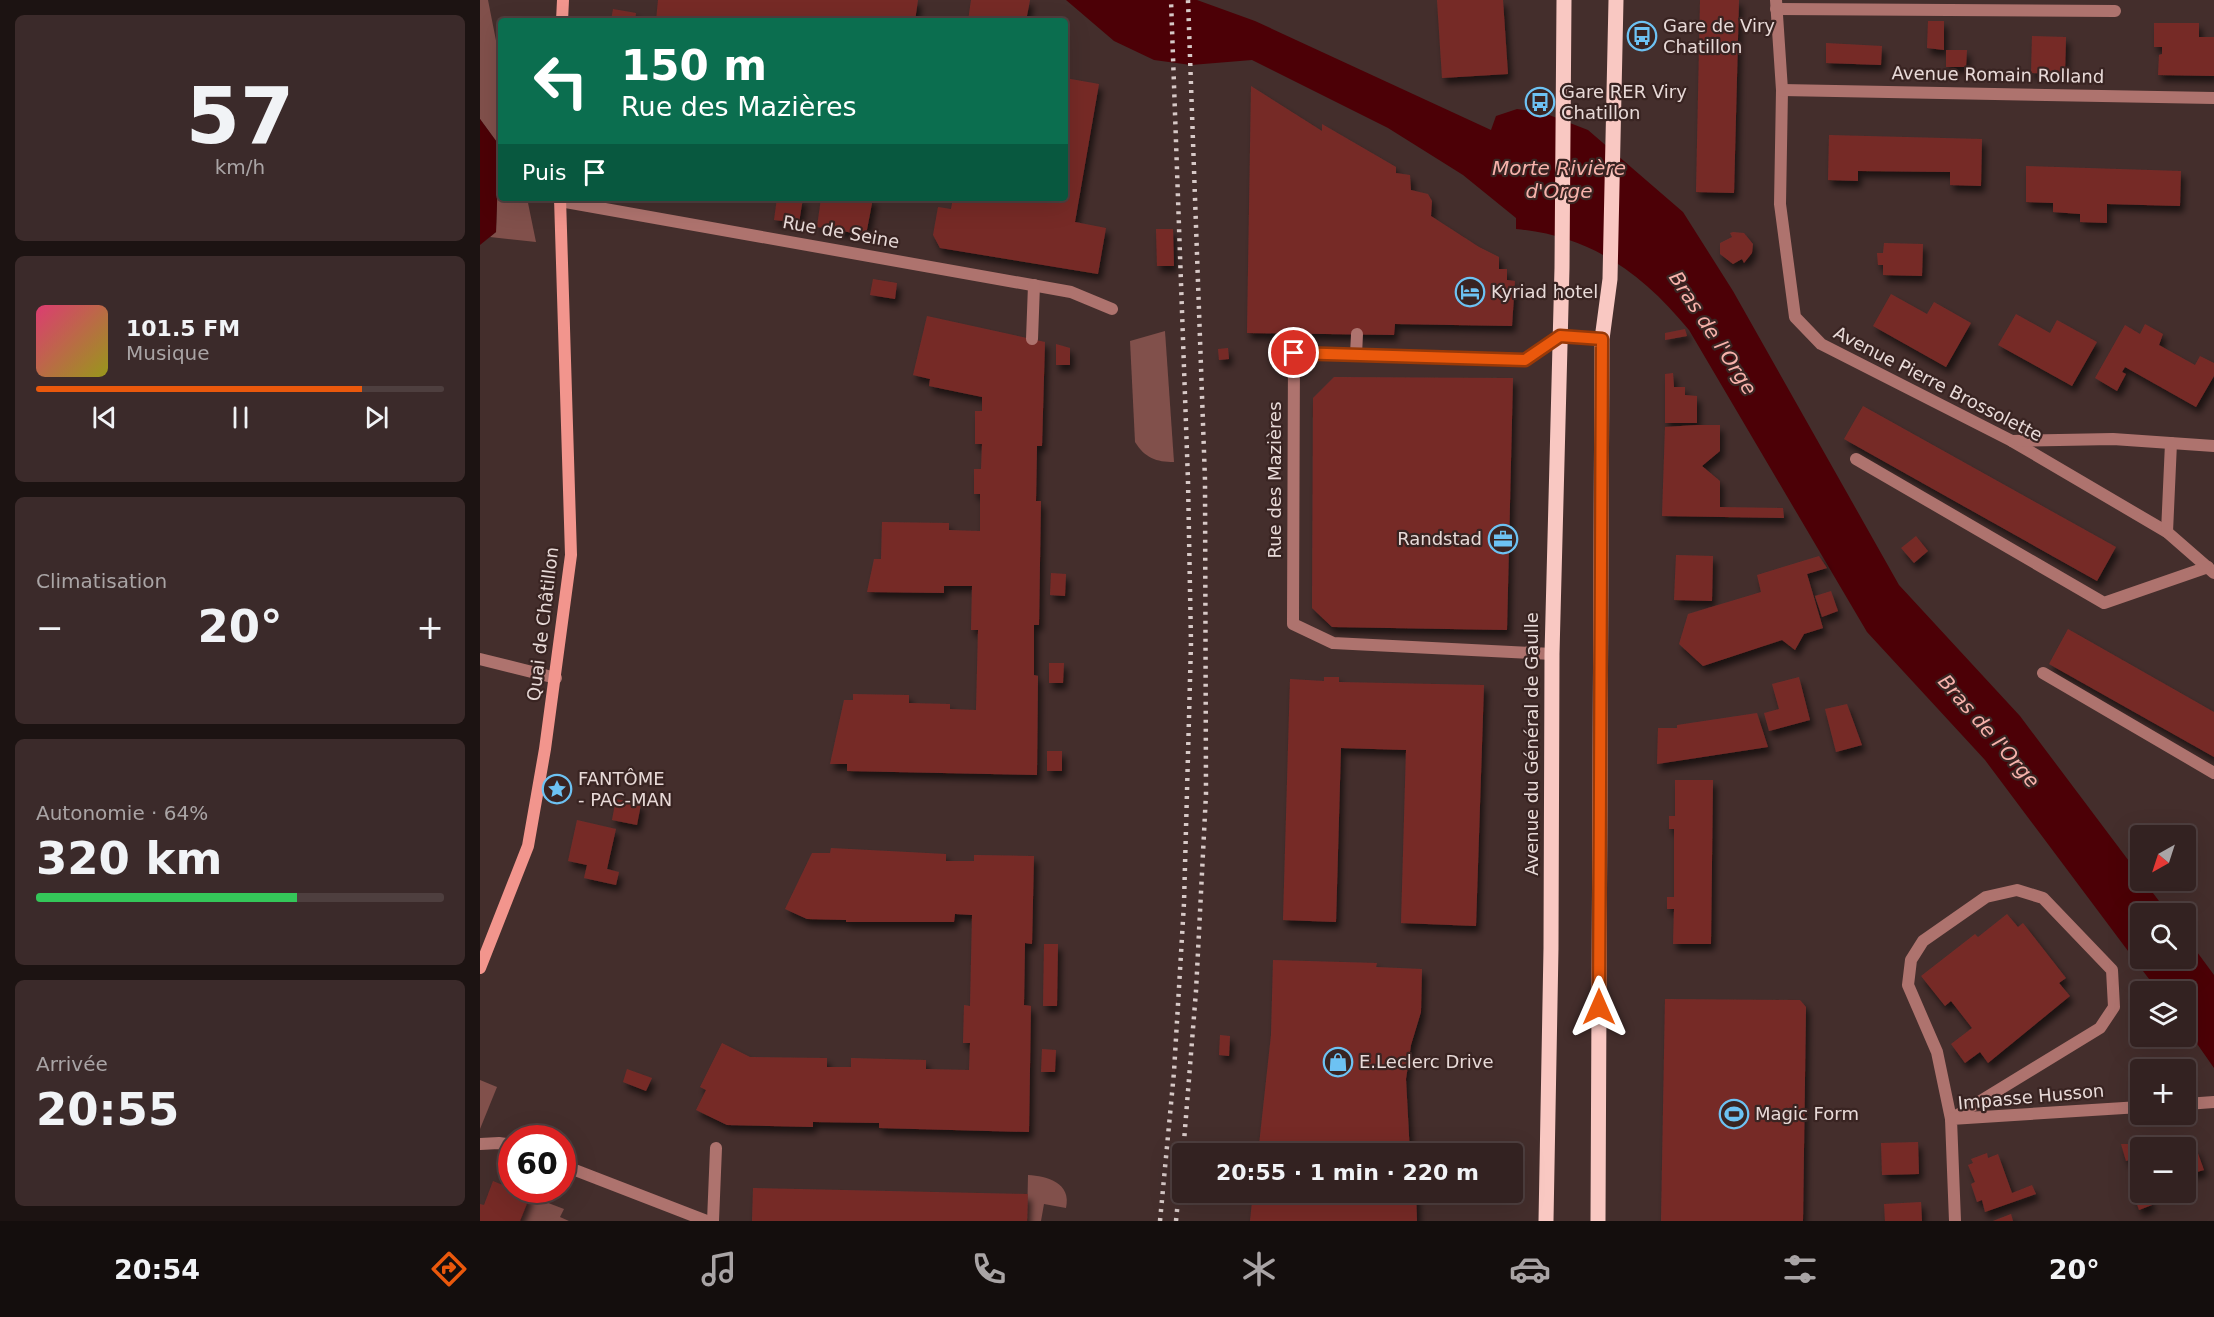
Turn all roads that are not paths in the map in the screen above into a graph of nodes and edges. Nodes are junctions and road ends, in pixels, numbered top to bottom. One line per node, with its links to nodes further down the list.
1 (563, 0): 6 (main road)
2 (1564, 0): 14 (main road, Avenue du Général de Gaulle)
3 (1616, 0): 16 (main road)
4 (1776, 5): 5 (street); 7 (street, Avenue Pierre Brossolette)
5 (2115, 11)
6 (562, 18)
7 (1782, 90): 8 (street, Avenue Romain Rolland); 18 (street, Avenue Pierre Brossolette)
8 (2214, 98)
9 (560, 201): 27 (main road, Quai de Châtillon)
10 (566, 201): 11 (street, Rue de Seine)
11 (1034, 285): 12 (street, Rue de Seine); 15 (street)
12 (1112, 309)
13 (1358, 334): 17 (street)
14 (1560, 336): 16 (street); 17 (street, Rue des Mazières); 24 (main road, Avenue du Général de Gaulle)
15 (1032, 339)
16 (1602, 339): 41 (main road)
17 (1356, 355): 24 (street, Rue des Mazières)
18 (2012, 441): 19 (street); 22 (street, Avenue Pierre Brossolette)
19 (2171, 443): 20 (street); 22 (street)
20 (2214, 446)
21 (1856, 459): 23 (street)
22 (2167, 532): 23 (street, Avenue Pierre Brossolette)
23 (2211, 570)
24 (1552, 654): 40 (main road, Avenue du Général de Gaulle)
25 (480, 659): 27 (street)
26 (2043, 673): 28 (street)
27 (556, 678): 29 (main road, Quai de Châtillon)
28 (2214, 773)
29 (480, 968)
30 (2214, 1102): 31 (street)
31 (2196, 1103)
32 (2130, 1108): 33 (street, Impasse Husson)
33 (1951, 1119): 33 (street); 42 (street, Impasse Husson)
34 (498, 1143): 35 (street)
35 (480, 1144)
36 (716, 1148): 39 (street)
37 (576, 1170): 38 (street)
38 (707, 1221)
39 (713, 1221)
40 (1546, 1221)
41 (1598, 1221)
42 (1954, 1221)

